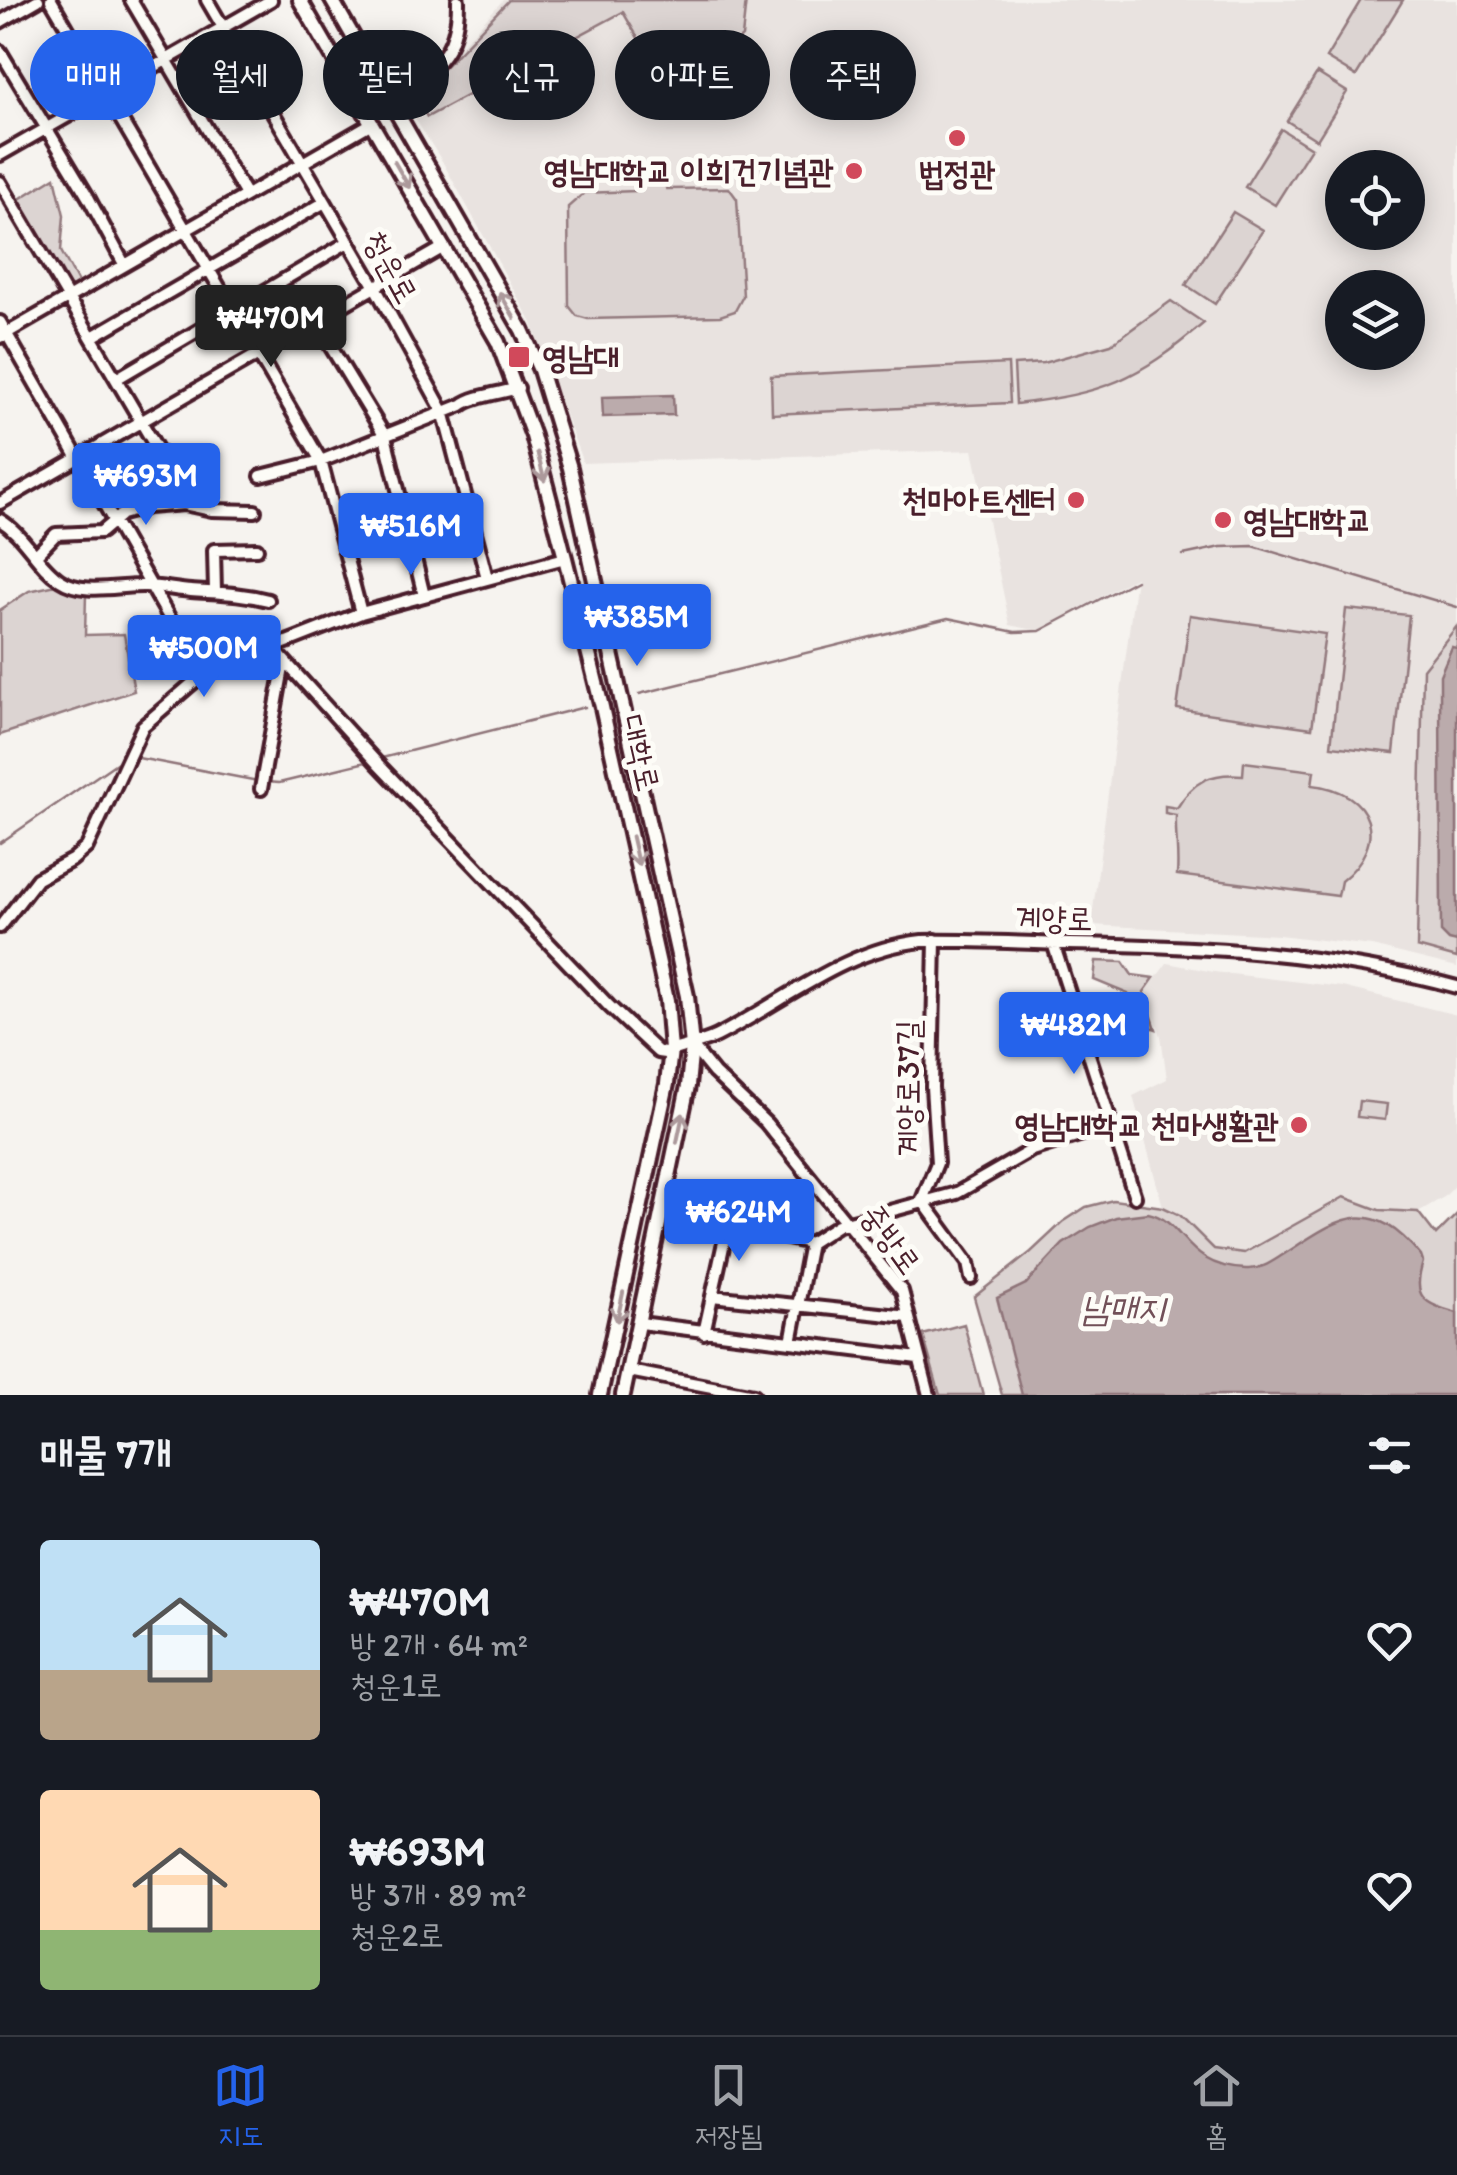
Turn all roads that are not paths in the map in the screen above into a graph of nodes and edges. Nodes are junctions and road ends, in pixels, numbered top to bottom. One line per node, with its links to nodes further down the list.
1 (38, 0): 9 (street)
2 (51, 0): 11 (street)
3 (131, 0): 15 (street)
4 (207, 0): 10 (street, 청운로)
5 (271, 0): 10 (street)
6 (300, 0): 20 (main road, 대학로)
7 (332, 0): 12 (main road)
8 (458, 0): 14 (street)
9 (0, 22)
10 (223, 28): 15 (street); 23 (street, 청운로)
11 (69, 30)
12 (350, 30)
13 (0, 51): 21 (street)
14 (449, 51)
15 (166, 60): 16 (street); 25 (street)
16 (156, 66)
17 (60, 120): 21 (street)
18 (121, 120): 27 (street)
19 (402, 120): 71 (main road, one-way to 19)
20 (372, 123): 23 (street); 29 (main road, 대학로, one-way to 29)
21 (45, 129): 22 (street); 30 (street)
22 (0, 154)
23 (302, 163): 25 (street); 26 (street, 청운로)
24 (0, 182): 33 (street)
25 (246, 195): 27 (street)
26 (325, 202): 28 (street, 청운로); 31 (street)
27 (183, 230): 30 (street); 31 (street)
28 (348, 242): 32 (street, 청운로); 35 (street)
29 (444, 247): 32 (street); 42 (main road, 대학로)
30 (124, 264): 33 (street)
31 (206, 270): 35 (street); 39 (street)
32 (375, 287): 37 (street); 43 (street, 청운로)
33 (68, 296): 38 (street); 39 (street)
34 (301, 298): 37 (street)
35 (231, 312): 40 (street); 41 (street)
36 (0, 322): 38 (street)
37 (316, 322): 40 (street); 45 (street)
38 (3, 336): 46 (street)
39 (92, 337): 41 (street)
40 (256, 355): 44 (street); 47 (street)
41 (116, 379): 44 (street)
42 (518, 388): 43 (street); 56 (main road, 대학로, one-way to 56)
43 (443, 411): 45 (street); 57 (street, 청운로)
44 (142, 423): 46 (street); 50 (street)
45 (386, 436): 47 (street); 60 (street)
46 (79, 460): 49 (street); 52 (street)
47 (320, 461): 48 (street); 62 (street)
48 (260, 476)
49 (0, 503)
50 (184, 504): 51 (street); 52 (street)
51 (255, 511)
52 (115, 518): 55 (street); 58 (street)
53 (0, 520): 55 (street)
54 (257, 548): 59 (street)
55 (37, 554): 58 (street)
56 (565, 558): 57 (street); 72 (main road, 대학로, one-way to 72)
57 (487, 578): 60 (street)
58 (154, 586): 59 (street); 65 (street)
59 (215, 591): 61 (street)
60 (424, 596): 62 (street)
61 (268, 600)
62 (361, 613): 63 (street)
63 (272, 648): 64 (street); 65 (street)
64 (284, 662): 66 (street); 72 (street)
65 (202, 675): 67 (street)
66 (262, 783)
67 (0, 927)
68 (935, 940): 69 (street, 계양로); 71 (street, 계양로); 75 (street, 계양로37길)
69 (1053, 944): 70 (street, 계양로); 73 (street)
70 (1457, 987)
71 (692, 1046): 72 (street, 계양로); 76 (main road, one-way to 71); 78 (street, 중방로)
72 (671, 1050): 90 (main road, 대학로, one-way to 90)
73 (1111, 1125): 74 (street); 75 (street)
74 (1135, 1197)
75 (922, 1200): 78 (street); 80 (street, 계양로37길)
76 (663, 1210): 77 (street); 84 (main road)
77 (728, 1224): 79 (street); 81 (street)
78 (850, 1224): 79 (street); 83 (street, 중방로)
79 (810, 1243): 82 (street)
80 (971, 1278)
81 (712, 1296): 82 (street); 85 (street)
82 (797, 1305): 83 (street); 86 (street)
83 (908, 1317): 87 (street, 중방로)
84 (640, 1323): 85 (street); 88 (main road)
85 (704, 1333): 86 (street)
86 (791, 1342): 87 (street)
87 (918, 1358): 93 (street, 중방로)
88 (629, 1371): 89 (street); 91 (main road)
89 (698, 1390): 92 (street)
90 (600, 1395)
91 (623, 1395)
92 (753, 1395)
93 (928, 1395)

